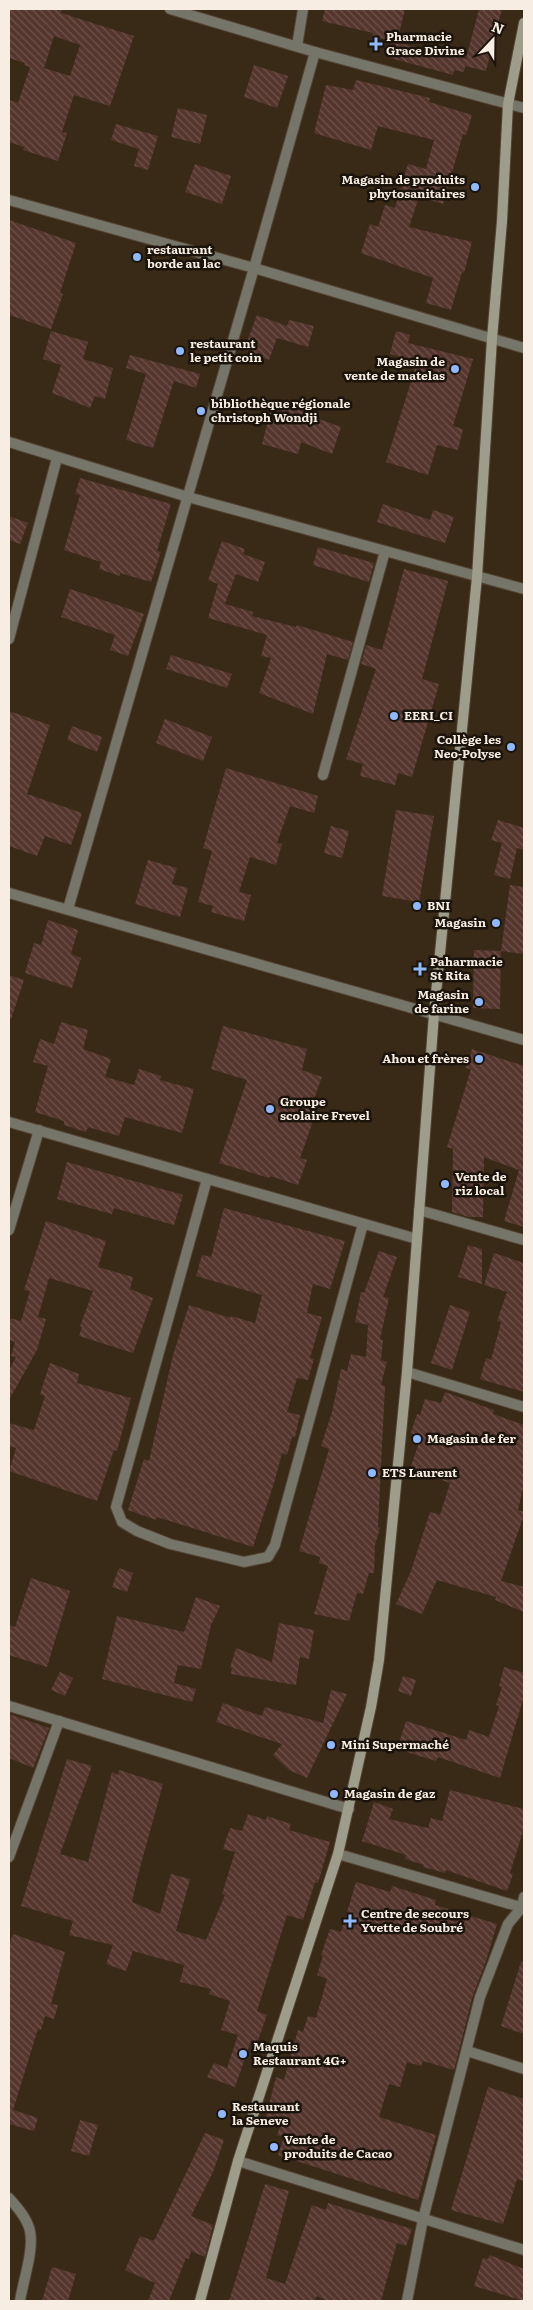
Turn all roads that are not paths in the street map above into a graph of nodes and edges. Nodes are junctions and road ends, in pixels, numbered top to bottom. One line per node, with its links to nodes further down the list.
1 (170, 9): 4 (street)
2 (303, 9): 4 (street)
3 (524, 22): 6 (main road)
4 (297, 46): 5 (street)
5 (314, 52): 6 (street); 9 (street)
6 (508, 104): 7 (street); 10 (main road)
7 (524, 108)
8 (9, 200): 9 (street)
9 (254, 268): 10 (street); 14 (street)
10 (492, 339): 11 (street); 16 (main road)
11 (524, 348)
12 (9, 442): 13 (street)
13 (56, 458): 14 (street); 18 (street)
14 (188, 497): 15 (street); 21 (street)
15 (385, 551): 16 (street); 19 (street)
16 (477, 577): 17 (street); 22 (main road)
17 (524, 589)
18 (9, 639)
19 (323, 775)
20 (9, 892): 21 (street)
21 (68, 909): 22 (street)
22 (434, 1014): 23 (street); 27 (main road)
23 (524, 1040)
24 (9, 1122): 25 (street)
25 (39, 1130): 26 (street); 29 (street)
26 (207, 1179): 28 (street); 28 (street)
27 (419, 1210): 30 (main road); 31 (street)
28 (363, 1224): 30 (street)
29 (9, 1230)
30 (417, 1239): 32 (main road)
31 (524, 1240)
32 (408, 1372): 33 (street); 36 (main road)
33 (524, 1407)
34 (9, 1706): 35 (street)
35 (59, 1721): 36 (street); 38 (street)
36 (349, 1809): 37 (main road)
37 (338, 1854): 39 (street); 42 (main road)
38 (9, 1857)
39 (523, 1904): 40 (street)
40 (467, 2051): 41 (street); 44 (street)
41 (524, 2069)
42 (238, 2161): 44 (street); 47 (main road)
43 (9, 2198): 46 (street)
44 (423, 2219): 45 (street); 48 (street)
45 (524, 2250)
46 (20, 2301)
47 (200, 2301)
48 (407, 2301)

